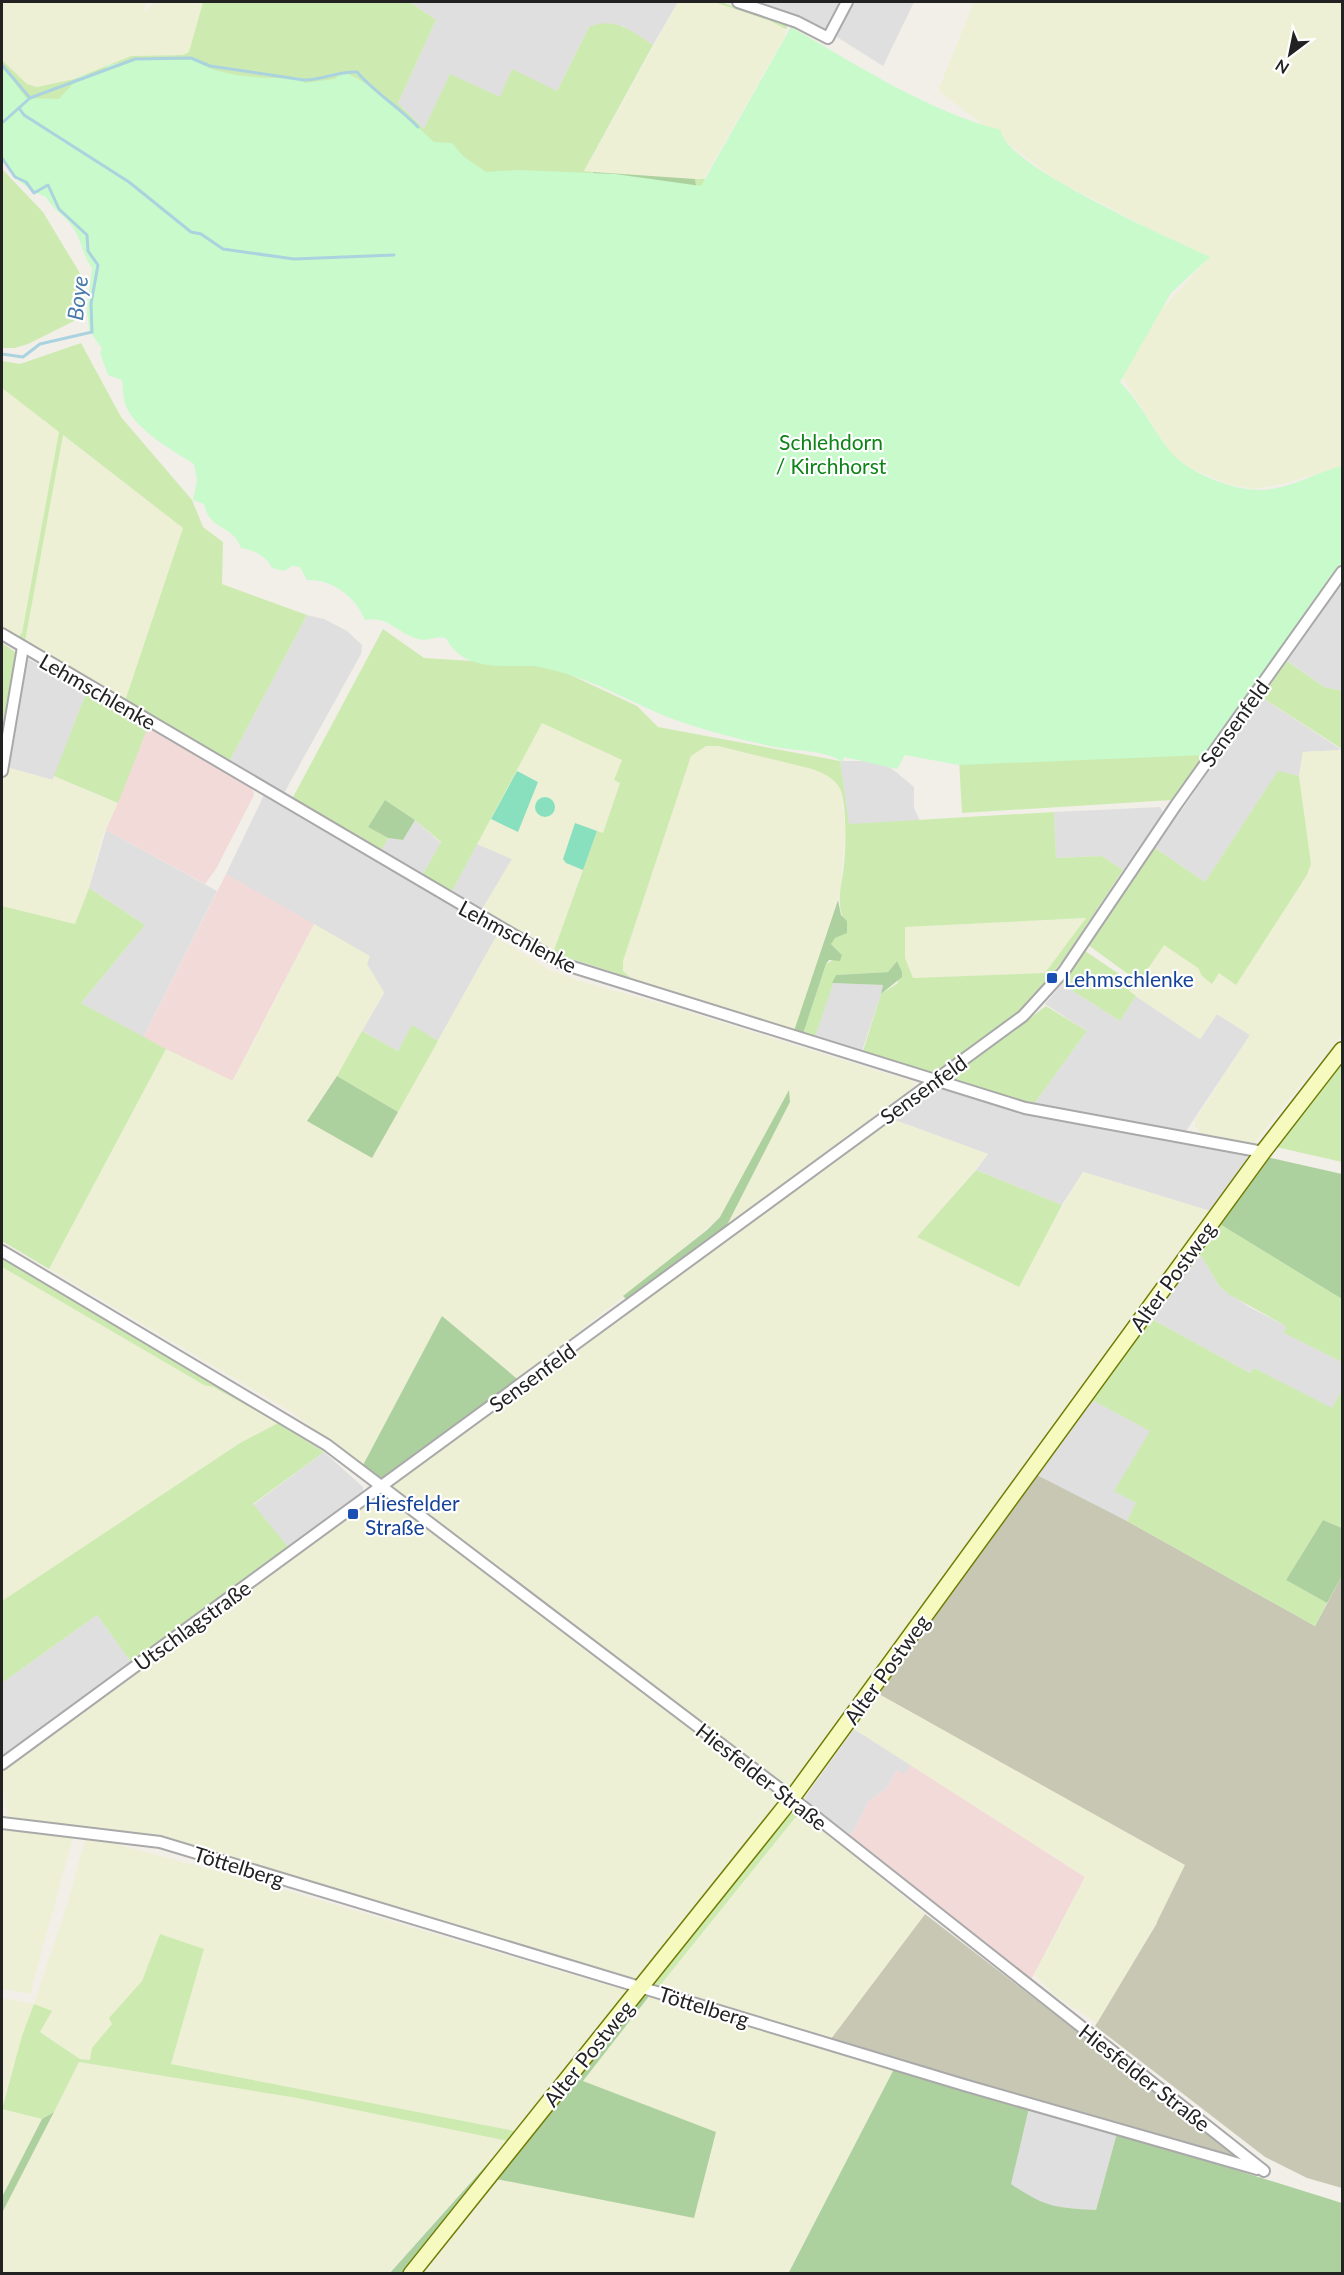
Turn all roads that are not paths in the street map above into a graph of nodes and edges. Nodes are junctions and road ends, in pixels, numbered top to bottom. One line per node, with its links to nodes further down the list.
1 (738, 2): 2 (street)
2 (847, 2)
3 (1342, 572): 8 (street, Sensenfeld)
4 (2, 634): 5 (street, Lehmschlenke)
5 (23, 647): 6 (street); 8 (street, Lehmschlenke)
6 (2, 771)
7 (1342, 1050): 9 (main road, Alter Postweg)
8 (936, 1080): 9 (street, Lehmschlenke); 11 (street, Sensenfeld)
9 (1263, 1152): 13 (main road, Alter Postweg)
10 (2, 1251): 11 (street, Hiesfelder Straße)
11 (383, 1487): 12 (street, Utschlagstraße); 13 (street, Hiesfelder Straße)
12 (2, 1764)
13 (792, 1798): 15 (main road, Alter Postweg); 16 (street, Hiesfelder Straße)
14 (2, 1823): 15 (street, Töttelberg)
15 (641, 1987): 16 (street, Töttelberg); 17 (main road, Alter Postweg)
16 (1264, 2171)
17 (411, 2274)

